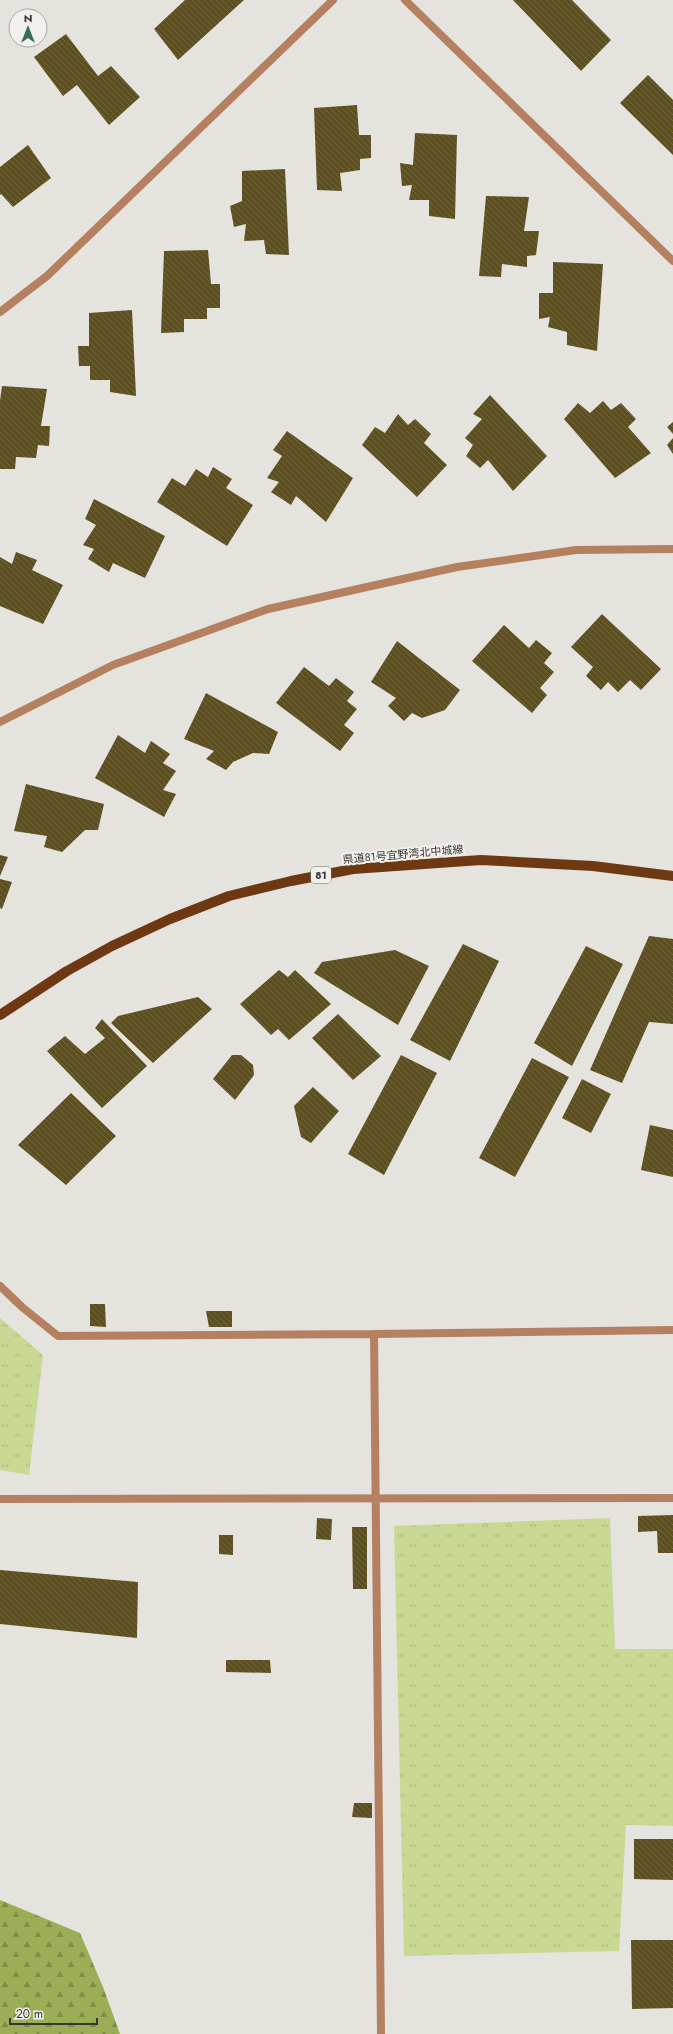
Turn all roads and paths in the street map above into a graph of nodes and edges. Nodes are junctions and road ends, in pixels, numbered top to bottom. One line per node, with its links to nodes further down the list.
1 (333, 0): 4 (street)
2 (405, 0): 3 (street)
3 (673, 261)
4 (0, 312)
5 (673, 549): 6 (street)
6 (0, 722)
7 (673, 876): 8 (main road, 県道81号宜野湾北中城線 / 81)
8 (0, 1015)
9 (0, 1286): 11 (street)
10 (673, 1330): 11 (street)
11 (374, 1334): 14 (street)
12 (673, 1498): 14 (street)
13 (0, 1499): 14 (street)
14 (377, 1499): 15 (street)
15 (381, 2034)

